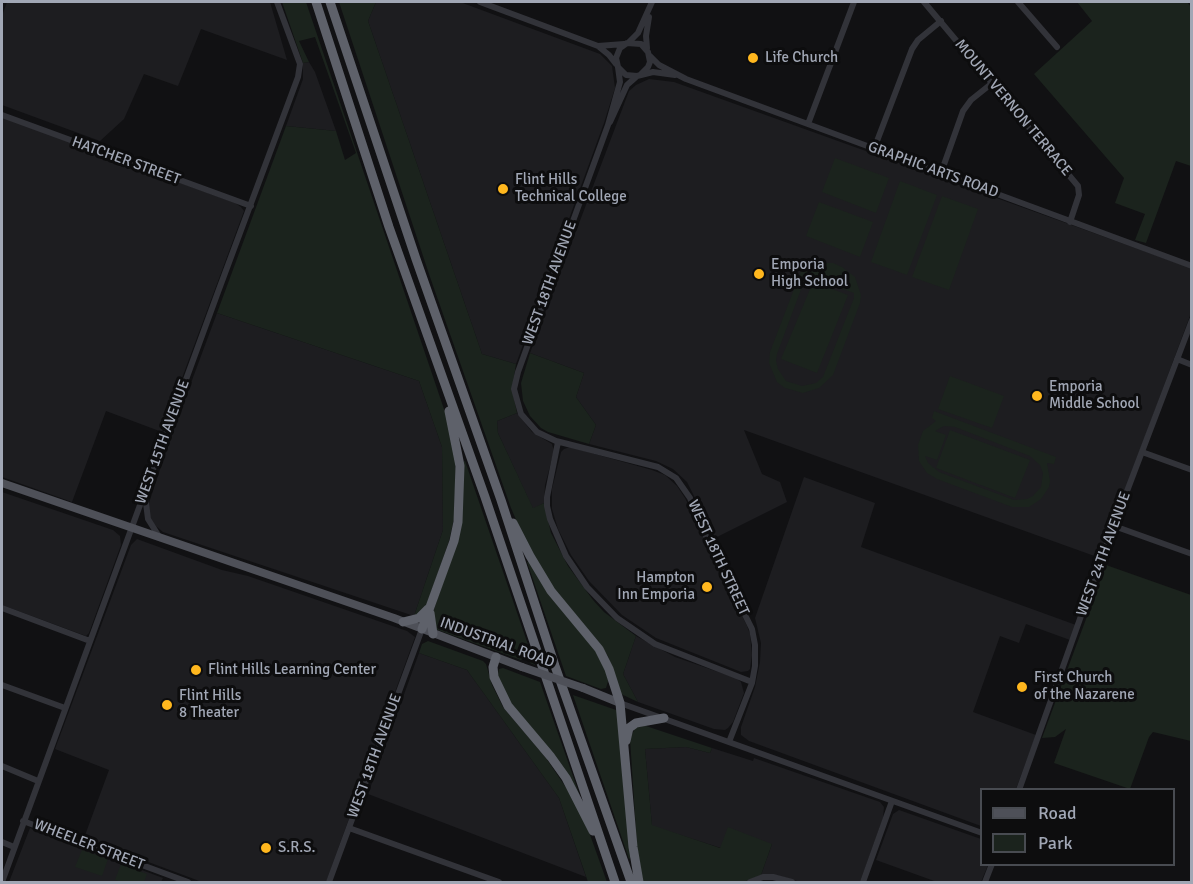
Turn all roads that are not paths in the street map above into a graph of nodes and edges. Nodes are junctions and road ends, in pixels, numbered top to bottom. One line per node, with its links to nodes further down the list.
1 (277, 2): 27 (street, WEST 15TH AVENUE)
2 (310, 2): 16 (highway)
3 (316, 2): 16 (highway)
4 (330, 2): 14 (highway)
5 (336, 2): 14 (highway)
6 (480, 2): 13 (street)
7 (854, 2): 23 (street)
8 (924, 2): 11 (street, MOUNT VERNON TERRACE)
9 (1018, 2): 15 (street)
10 (652, 4): 12 (street); 17 (street)
11 (941, 21): 21 (street, MOUNT VERNON TERRACE); 25 (street)
12 (626, 44): 13 (street); 17 (street); 18 (street)
13 (598, 46): 18 (street)
14 (345, 47): 40 (highway)
15 (1057, 47)
16 (332, 53): 33 (highway)
17 (649, 54): 19 (street, GRAPHIC ARTS ROAD); 20 (street)
18 (617, 66): 20 (street); 24 (street, WEST 18TH AVENUE)
19 (675, 75): 20 (street, GRAPHIC ARTS ROAD); 23 (street, GRAPHIC ARTS ROAD)
20 (638, 76): 24 (street, WEST 18TH AVENUE)
21 (991, 84): 26 (street); 28 (street, MOUNT VERNON TERRACE)
22 (2, 115): 27 (street, HATCHER STREET)
23 (808, 124): 25 (street, GRAPHIC ARTS ROAD)
24 (608, 125): 34 (street, WEST 18TH AVENUE)
25 (874, 148): 26 (street, GRAPHIC ARTS ROAD)
26 (941, 173): 28 (street, GRAPHIC ARTS ROAD)
27 (251, 206): 39 (street, WEST 15TH AVENUE)
28 (1070, 222): 29 (street, GRAPHIC ARTS ROAD)
29 (1191, 266)
30 (1191, 320): 31 (street, WEST 24TH AVENUE)
31 (1177, 359): 32 (street); 36 (street, WEST 24TH AVENUE)
32 (1191, 365)
33 (440, 367): 46 (highway); 70 (highway)
34 (517, 375): 35 (street, WEST 18TH STREET)
35 (558, 442): 52 (street, WEST 18TH STREET); 52 (street)
36 (1142, 452): 37 (street); 41 (street, WEST 24TH AVENUE)
37 (1191, 470)
38 (2, 483): 42 (main road, INDUSTRIAL ROAD)
39 (145, 491): 42 (street, WEST 15TH AVENUE); 43 (street)
40 (501, 500): 54 (highway); 78 (highway)
41 (1114, 526): 44 (street); 61 (street, WEST 24TH AVENUE)
42 (131, 529): 43 (main road, INDUSTRIAL ROAD); 50 (street, WEST 15TH AVENUE)
43 (161, 538): 47 (main road, INDUSTRIAL ROAD)
44 (1191, 554)
45 (2, 608): 50 (street)
46 (430, 608): 47 (highway); 48 (highway); 49 (highway)
47 (404, 622): 48 (main road, INDUSTRIAL ROAD)
48 (422, 629): 49 (main road, INDUSTRIAL ROAD); 65 (street, WEST 18TH AVENUE)
49 (433, 634): 51 (main road, INDUSTRIAL ROAD)
50 (90, 641): 55 (street, WEST 15TH AVENUE)
51 (496, 657): 54 (main road, INDUSTRIAL ROAD, bridge); 70 (highway)
52 (752, 682): 57 (street, WEST 18TH STREET)
53 (2, 684): 55 (street)
54 (620, 702): 56 (street, INDUSTRIAL ROAD); 58 (highway)
55 (65, 708): 60 (street, WEST 15TH AVENUE)
56 (664, 718): 57 (street, INDUSTRIAL ROAD); 58 (highway)
57 (729, 742): 62 (street, INDUSTRIAL ROAD)
58 (626, 752): 79 (highway)
59 (2, 766): 60 (street)
60 (38, 781): 63 (street, WEST 15TH AVENUE)
61 (1018, 788)
62 (892, 801): 66 (street, INDUSTRIAL ROAD); 82 (street)
63 (23, 821): 69 (street, WEST 15TH AVENUE); 72 (street, WHEELER STREET)
64 (980, 827): 66 (street)
65 (349, 828): 75 (street, WEST 18TH AVENUE); 76 (street)
66 (971, 829): 67 (street, INDUSTRIAL ROAD)
67 (980, 833)
68 (2, 842): 69 (street)
69 (14, 847): 73 (street, WEST 15TH AVENUE)
70 (606, 855): 77 (highway)
71 (991, 866): 83 (street)
72 (167, 879): 74 (street, WHEELER STREET)
73 (2, 882)
74 (188, 882)
75 (329, 882)
76 (499, 882)
77 (615, 882)
78 (631, 882)
79 (639, 882)
80 (750, 882): 81 (street)
81 (792, 882)
82 (862, 882)
83 (985, 882)

